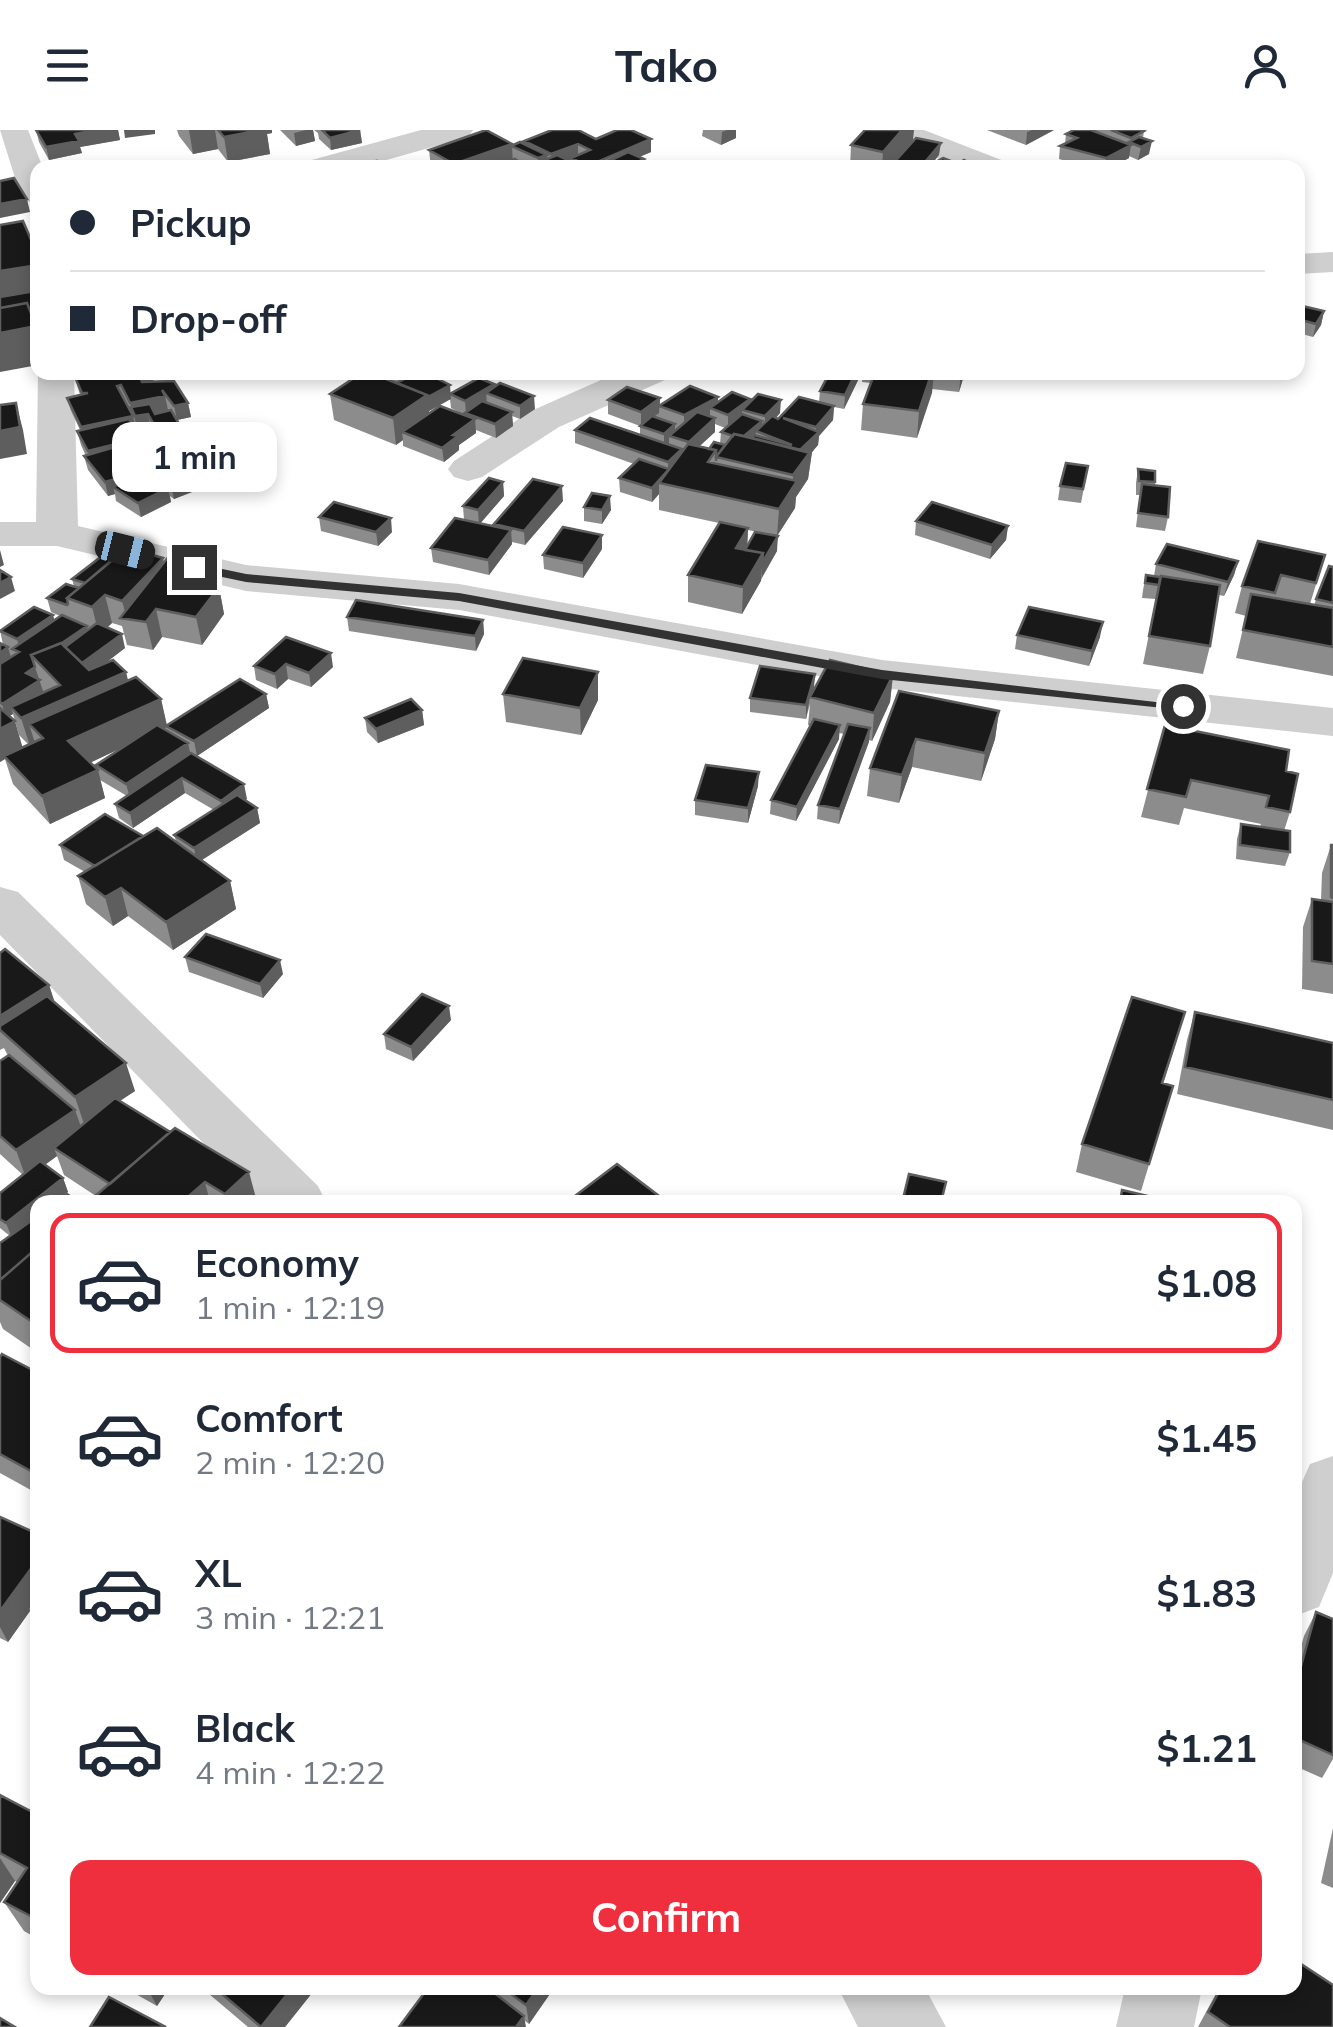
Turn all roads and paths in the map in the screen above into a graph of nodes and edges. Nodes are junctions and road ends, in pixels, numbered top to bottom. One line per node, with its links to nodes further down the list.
1 (12, 130): 6 (street)
2 (457, 130): 4 (street)
3 (896, 130): 5 (street)
4 (349, 160)
5 (972, 160)
6 (30, 176)
7 (1333, 262): 8 (street)
8 (1305, 264)
9 (55, 380): 13 (street)
10 (634, 380): 11 (street)
11 (468, 470)
12 (0, 534): 13 (street)
13 (57, 534): 14 (street)
14 (1333, 722)
15 (7, 922): 16 (street)
16 (290, 1195)
17 (1333, 1484): 18 (street)
18 (1302, 1566)
19 (882, 1995): 21 (street)
20 (1162, 1995): 22 (street)
21 (907, 2027)
22 (1155, 2027)

